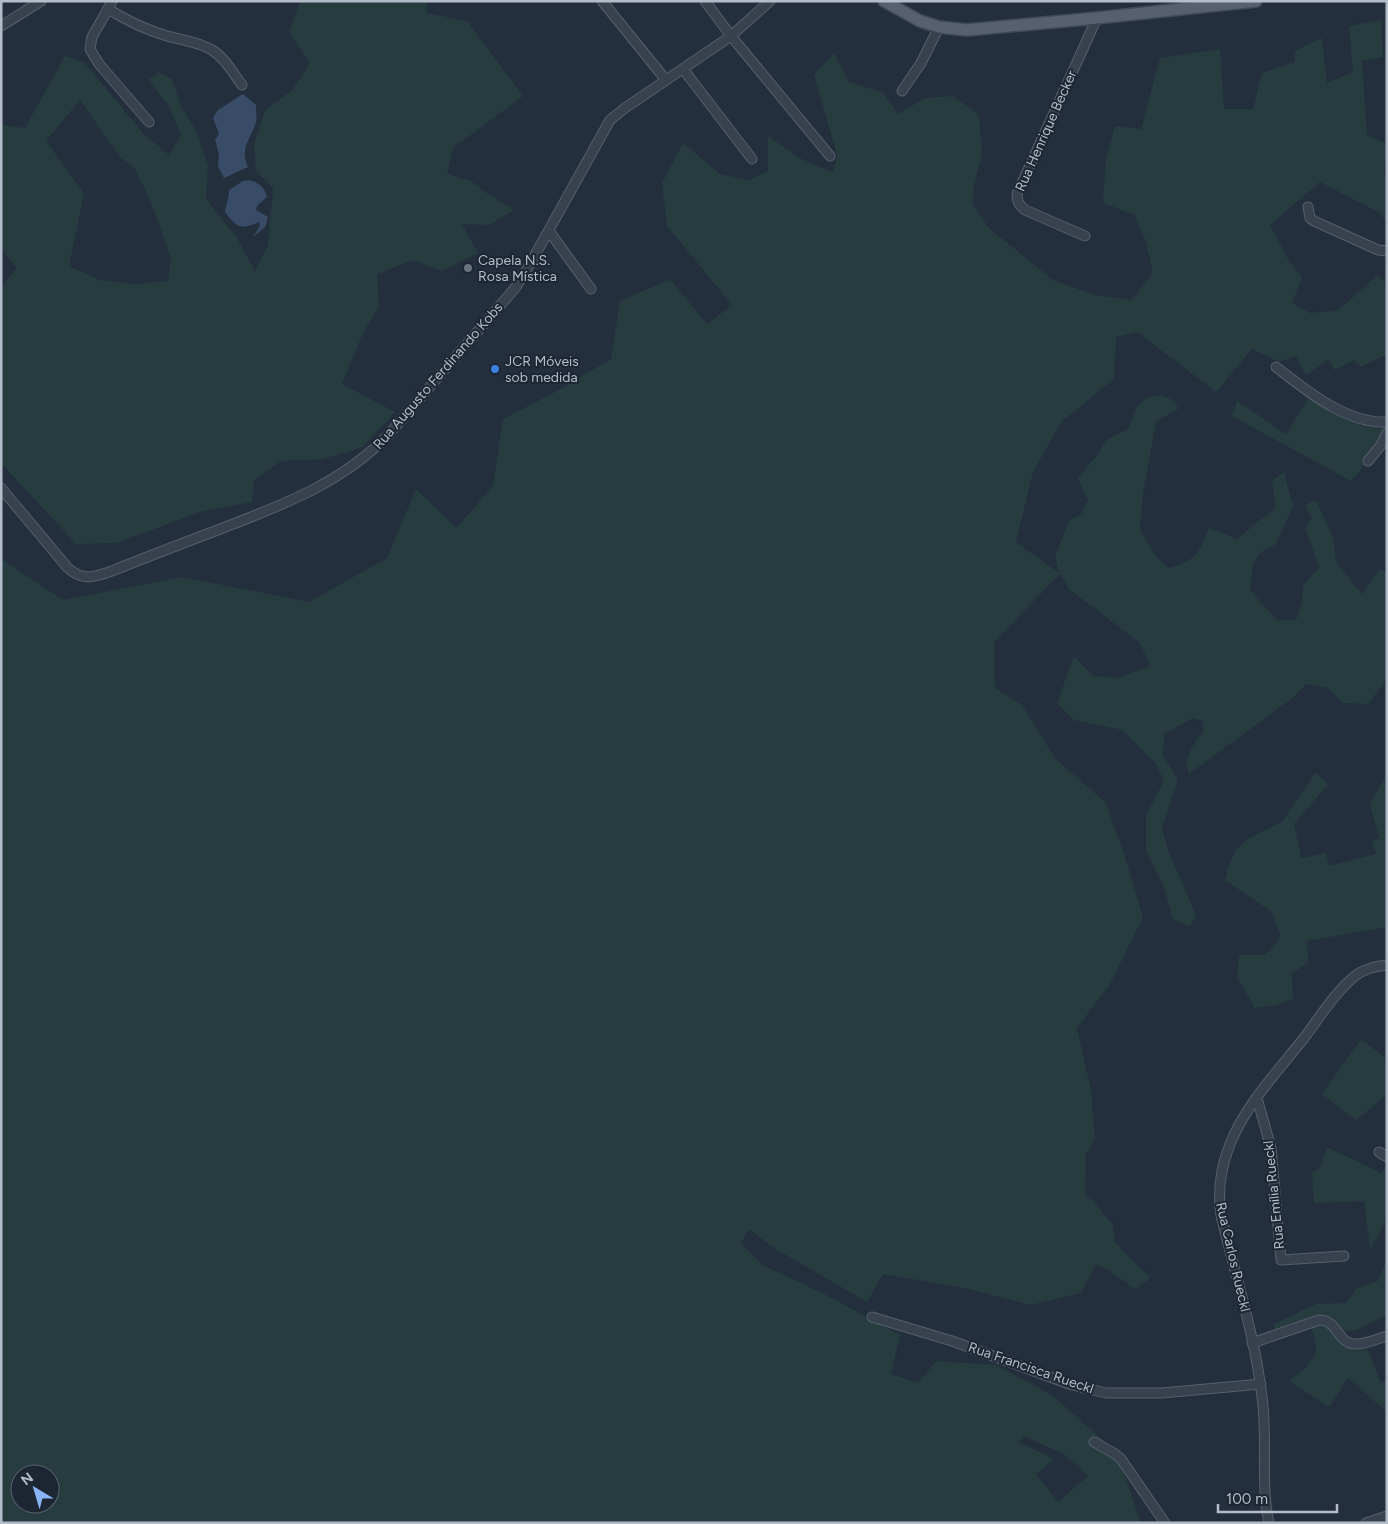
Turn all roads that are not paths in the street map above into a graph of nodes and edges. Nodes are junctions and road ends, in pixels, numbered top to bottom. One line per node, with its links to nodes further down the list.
1 (41, 1): 9 (street)
2 (602, 1): 13 (street)
3 (705, 1): 11 (street)
4 (884, 1): 10 (main road)
5 (1256, 1): 8 (main road)
6 (767, 2): 11 (street, Rua Augusto Ferdinando Kobs)
7 (110, 5): 14 (street); 16 (street)
8 (1097, 18): 10 (main road); 21 (street, Rua Henrique Becker)
9 (1, 26)
10 (939, 27): 15 (street)
11 (731, 36): 12 (street, Rua Augusto Ferdinando Kobs); 17 (street)
12 (683, 69): 13 (street, Rua Augusto Ferdinando Kobs); 18 (street)
13 (666, 80): 20 (street, Rua Augusto Ferdinando Kobs)
14 (242, 85)
15 (902, 91)
16 (149, 122)
17 (830, 156)
18 (752, 159)
19 (1308, 207): 22 (street)
20 (549, 231): 23 (street); 28 (street, Rua Augusto Ferdinando Kobs)
21 (1085, 236)
22 (1387, 251)
23 (592, 289)
24 (1276, 367): 25 (street)
25 (1387, 422)
26 (1387, 433): 27 (street)
27 (1368, 461)
28 (1, 488)
29 (1387, 965): 30 (street, Rua Carlos Rueckl)
30 (1257, 1098): 31 (street, Rua Emília Rueckl); 34 (street, Rua Carlos Rueckl)
31 (1344, 1256)
32 (872, 1317): 35 (street, Rua Francisca Rueckl)
33 (1387, 1336): 34 (street)
34 (1252, 1343): 35 (street, Rua Carlos Rueckl)
35 (1261, 1384): 39 (street, Rua Carlos Rueckl)
36 (1094, 1442): 38 (street)
37 (1387, 1516): 40 (street)
38 (1165, 1523)
39 (1269, 1523)
40 (1366, 1523)

